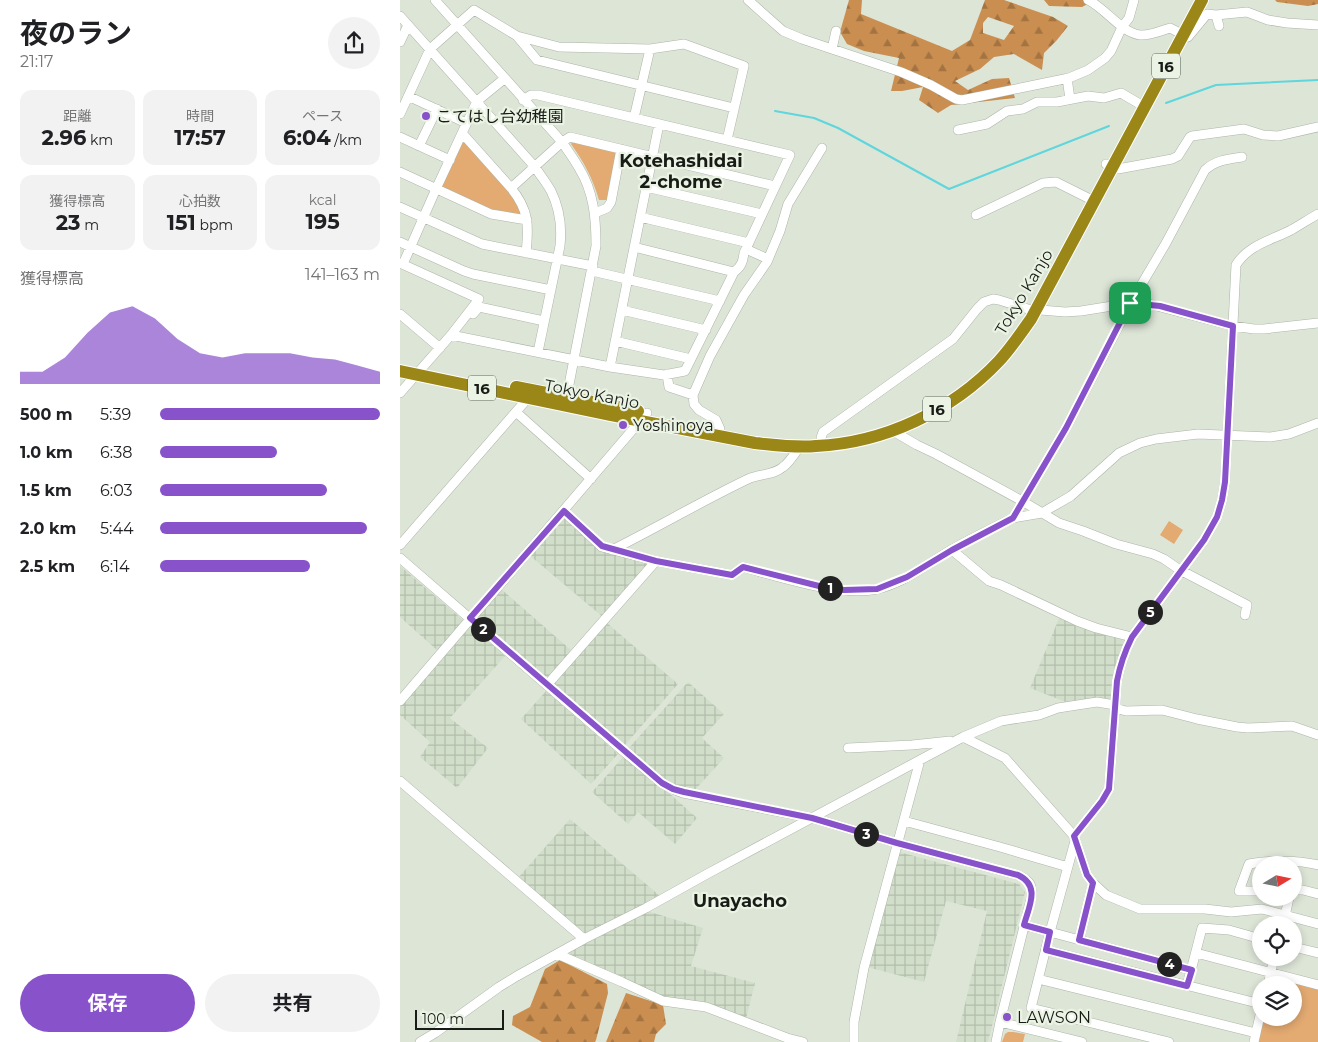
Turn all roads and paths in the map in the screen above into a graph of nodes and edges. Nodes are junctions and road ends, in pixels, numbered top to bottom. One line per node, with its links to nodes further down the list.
1 (435, 0): 9 (street)
2 (748, 0): 20 (street)
3 (1088, 0): 13 (street)
4 (1134, 0): 13 (street)
5 (1194, 0): 15 (highway, Tokyo Kanjo / 16)
6 (1202, 0): 15 (highway, Tokyo Kanjo / 16)
7 (1216, 15): 11 (street); 12 (street); 15 (street)
8 (400, 16): 10 (street)
9 (457, 24): 16 (street); 18 (street); 21 (street)
10 (408, 25): 17 (street); 18 (street)
11 (1318, 25)
12 (1219, 26)
13 (1122, 27): 15 (street); 22 (street)
14 (836, 31): 20 (street)
15 (1180, 32): 28 (highway, Tokyo Kanjo / 16); 47 (highway, Tokyo Kanjo / 16)
16 (517, 36): 19 (street); 23 (street)
17 (400, 42)
18 (430, 48): 24 (street); 27 (street)
19 (650, 49): 23 (street); 29 (street)
20 (832, 49): 22 (street)
21 (504, 78): 26 (street); 27 (street)
22 (1067, 78): 25 (street)
23 (642, 86): 29 (street); 32 (street)
24 (408, 96): 30 (street); 31 (street)
25 (1070, 99): 28 (street); 36 (street)
26 (523, 100): 32 (street); 40 (street)
27 (477, 101): 33 (street); 48 (street)
28 (1138, 103): 47 (highway, Tokyo Kanjo / 16)
29 (734, 108): 39 (street)
30 (437, 109): 33 (street); 41 (street)
31 (400, 114)
32 (634, 118): 34 (street)
33 (466, 123): 37 (street)
34 (659, 124): 39 (street); 44 (street)
35 (1318, 127): 47 (street)
36 (958, 130)
37 (462, 133): 46 (street); 52 (street)
38 (400, 137): 41 (street)
39 (727, 140): 51 (street)
40 (562, 142): 43 (street); 48 (street); 56 (street)
41 (419, 146): 46 (street)
42 (822, 148): 69 (street)
43 (622, 149): 44 (street); 56 (street)
44 (652, 156): 50 (street); 51 (street)
45 (1242, 157): 76 (street)
46 (450, 160): 53 (street)
47 (1109, 165): 54 (highway, Tokyo Kanjo / 16); 77 (highway, Tokyo Kanjo / 16)
48 (535, 167): 52 (street); 68 (street)
49 (400, 172): 53 (street)
50 (646, 186): 57 (street); 60 (street)
51 (775, 186): 57 (street)
52 (511, 188): 62 (street)
53 (436, 189): 61 (street); 62 (street)
54 (1088, 198): 59 (street); 77 (highway, Tokyo Kanjo / 16)
55 (400, 207): 61 (street)
56 (595, 214): 71 (street)
57 (762, 214): 65 (street)
58 (1318, 214): 83 (street)
59 (976, 215)
60 (640, 217): 65 (street); 66 (street)
61 (423, 218): 64 (street); 67 (street)
62 (527, 220): 67 (street)
63 (400, 242): 64 (street)
64 (410, 246): 70 (street); 74 (street)
65 (747, 246): 69 (street); 72 (street)
66 (634, 247): 72 (street); 73 (street)
67 (526, 252): 68 (street)
68 (557, 259): 71 (street); 74 (street)
69 (768, 260): 97 (street)
70 (401, 264): 80 (street)
71 (592, 268): 73 (street); 89 (street)
72 (734, 272): 75 (street)
73 (628, 279): 75 (street); 78 (street)
74 (551, 290): 81 (street)
75 (720, 301): 84 (street)
76 (1130, 303): 77 (street); 83 (street); 109 (street)
77 (1032, 309): 104 (highway, Tokyo Kanjo / 16); 106 (highway, Tokyo Kanjo / 16); 106 (street)
78 (622, 310): 84 (street); 86 (street)
79 (400, 314): 87 (street)
80 (466, 316): 81 (street); 85 (street)
81 (544, 321): 88 (street)
82 (1318, 323): 83 (street)
83 (1233, 326): 105 (street)
84 (706, 330): 90 (street)
85 (451, 335): 87 (street); 88 (street)
86 (615, 341): 90 (street); 92 (street)
87 (440, 348): 94 (street)
88 (538, 352): 89 (street)
89 (574, 359): 92 (street); 99 (street)
90 (691, 359): 95 (street)
91 (400, 363): 94 (highway, Tokyo Kanjo / 16)
92 (610, 367): 95 (street)
93 (400, 371): 94 (highway, Tokyo Kanjo / 16)
94 (419, 371): 96 (street); 98 (highway, Tokyo Kanjo / 16); 99 (highway, Tokyo Kanjo / 16)
95 (667, 374): 97 (street)
96 (400, 393)
97 (693, 395): 103 (street)
98 (528, 398): 99 (highway, Tokyo Kanjo / 16); 100 (street)
99 (565, 401): 101 (highway, Tokyo Kanjo / 16)
100 (516, 412): 108 (street); 113 (street)
101 (645, 417): 103 (highway, Tokyo Kanjo / 16); 107 (highway, Tokyo Kanjo / 16); 108 (street)
102 (1318, 423): 105 (street)
103 (720, 429): 106 (highway, Tokyo Kanjo / 16)
104 (893, 430): 107 (highway, Tokyo Kanjo / 16); 109 (street)
105 (1227, 435): 111 (street); 118 (street)
106 (821, 438)
107 (800, 446): 114 (street)
108 (591, 479): 110 (street)
109 (1024, 502): 111 (street); 112 (street)
110 (564, 511): 114 (street); 120 (street)
111 (1042, 513): 112 (street); 118 (street)
112 (1013, 518): 115 (street)
113 (400, 545)
114 (612, 550): 117 (street)
115 (952, 550): 117 (street); 121 (street)
116 (400, 558): 120 (street)
117 (656, 561): 122 (street)
118 (1180, 570): 119 (street); 121 (street)
119 (1245, 615)
120 (470, 618): 122 (street); 123 (street)
121 (1132, 637): 124 (street)
122 (547, 685): 130 (street)
123 (400, 701)
124 (1115, 706): 125 (street); 126 (street); 132 (street)
125 (1318, 735)
126 (959, 739): 127 (street); 128 (street); 132 (street)
127 (848, 748)
128 (920, 760): 130 (street); 131 (street)
129 (400, 781): 148 (street)
130 (812, 818): 133 (street); 148 (street)
131 (904, 821): 133 (street); 137 (street)
132 (1075, 839): 137 (street); 138 (street)
133 (897, 843): 145 (street); 168 (street)
134 (1302, 862): 136 (street)
135 (1252, 863): 140 (street)
136 (1318, 865)
137 (1068, 867): 146 (street)
138 (1093, 883): 143 (street); 149 (street)
139 (1302, 890): 141 (street)
140 (1252, 891)
141 (1318, 894)
142 (1287, 906): 143 (street)
143 (1285, 915): 144 (street)
144 (1318, 924)
145 (1024, 925): 146 (street); 163 (street)
146 (1050, 932): 149 (street); 151 (street)
147 (1252, 936): 152 (street)
148 (584, 939): 154 (street)
149 (1079, 940): 156 (street)
150 (1302, 949): 153 (street)
151 (1046, 950): 159 (street); 161 (street)
152 (1196, 953): 156 (street); 157 (street)
153 (1318, 953)
154 (558, 954): 166 (street); 167 (street)
155 (1272, 966): 157 (street)
156 (1192, 970): 161 (street)
157 (1270, 972): 158 (street); 160 (street)
158 (1269, 976)
159 (1038, 979): 164 (street); 171 (street)
160 (1318, 985)
161 (1187, 986): 162 (street)
162 (1252, 1002)
163 (1000, 1022): 165 (street); 169 (street)
164 (1255, 1037)
165 (1056, 1039): 170 (street)
166 (420, 1042)
167 (803, 1042)
168 (854, 1042)
169 (996, 1042)
170 (1082, 1042)
171 (1169, 1042)

